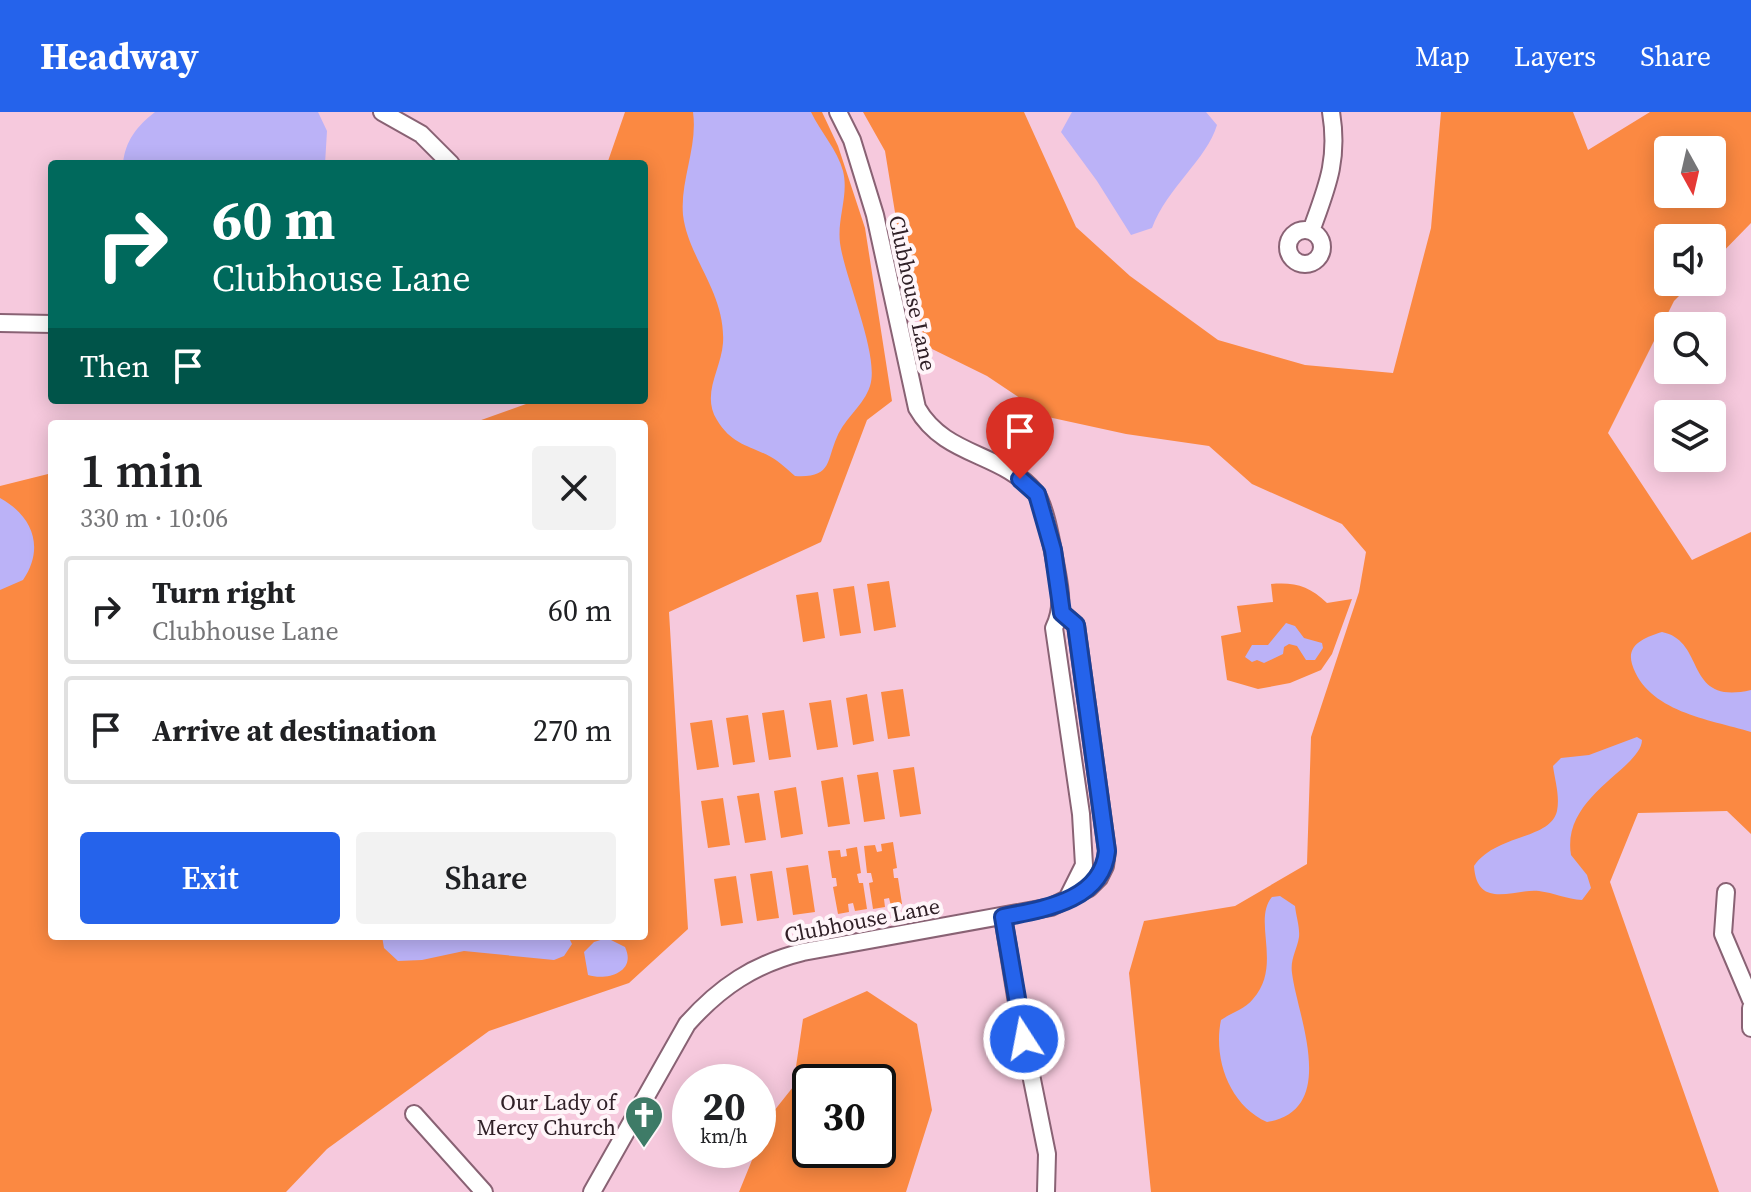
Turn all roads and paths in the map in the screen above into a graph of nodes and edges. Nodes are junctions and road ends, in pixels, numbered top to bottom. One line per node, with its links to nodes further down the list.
1 (382, 112): 4 (street)
2 (838, 112): 8 (street, Clubhouse Lane)
3 (1331, 112): 5 (street)
4 (447, 160)
5 (1311, 231)
6 (0, 323): 7 (street)
7 (48, 324)
8 (1062, 613): 10 (street, Clubhouse Lane); 10 (street, Clubhouse Lane)
9 (1726, 892): 12 (street)
10 (1066, 899): 11 (street, Clubhouse Lane)
11 (1003, 917): 17 (street, Clubhouse Lane); 18 (street)
12 (1751, 1000)
13 (1751, 1008): 14 (street)
14 (1751, 1028)
15 (414, 1114): 16 (street)
16 (484, 1192)
17 (592, 1192)
18 (1046, 1192)

